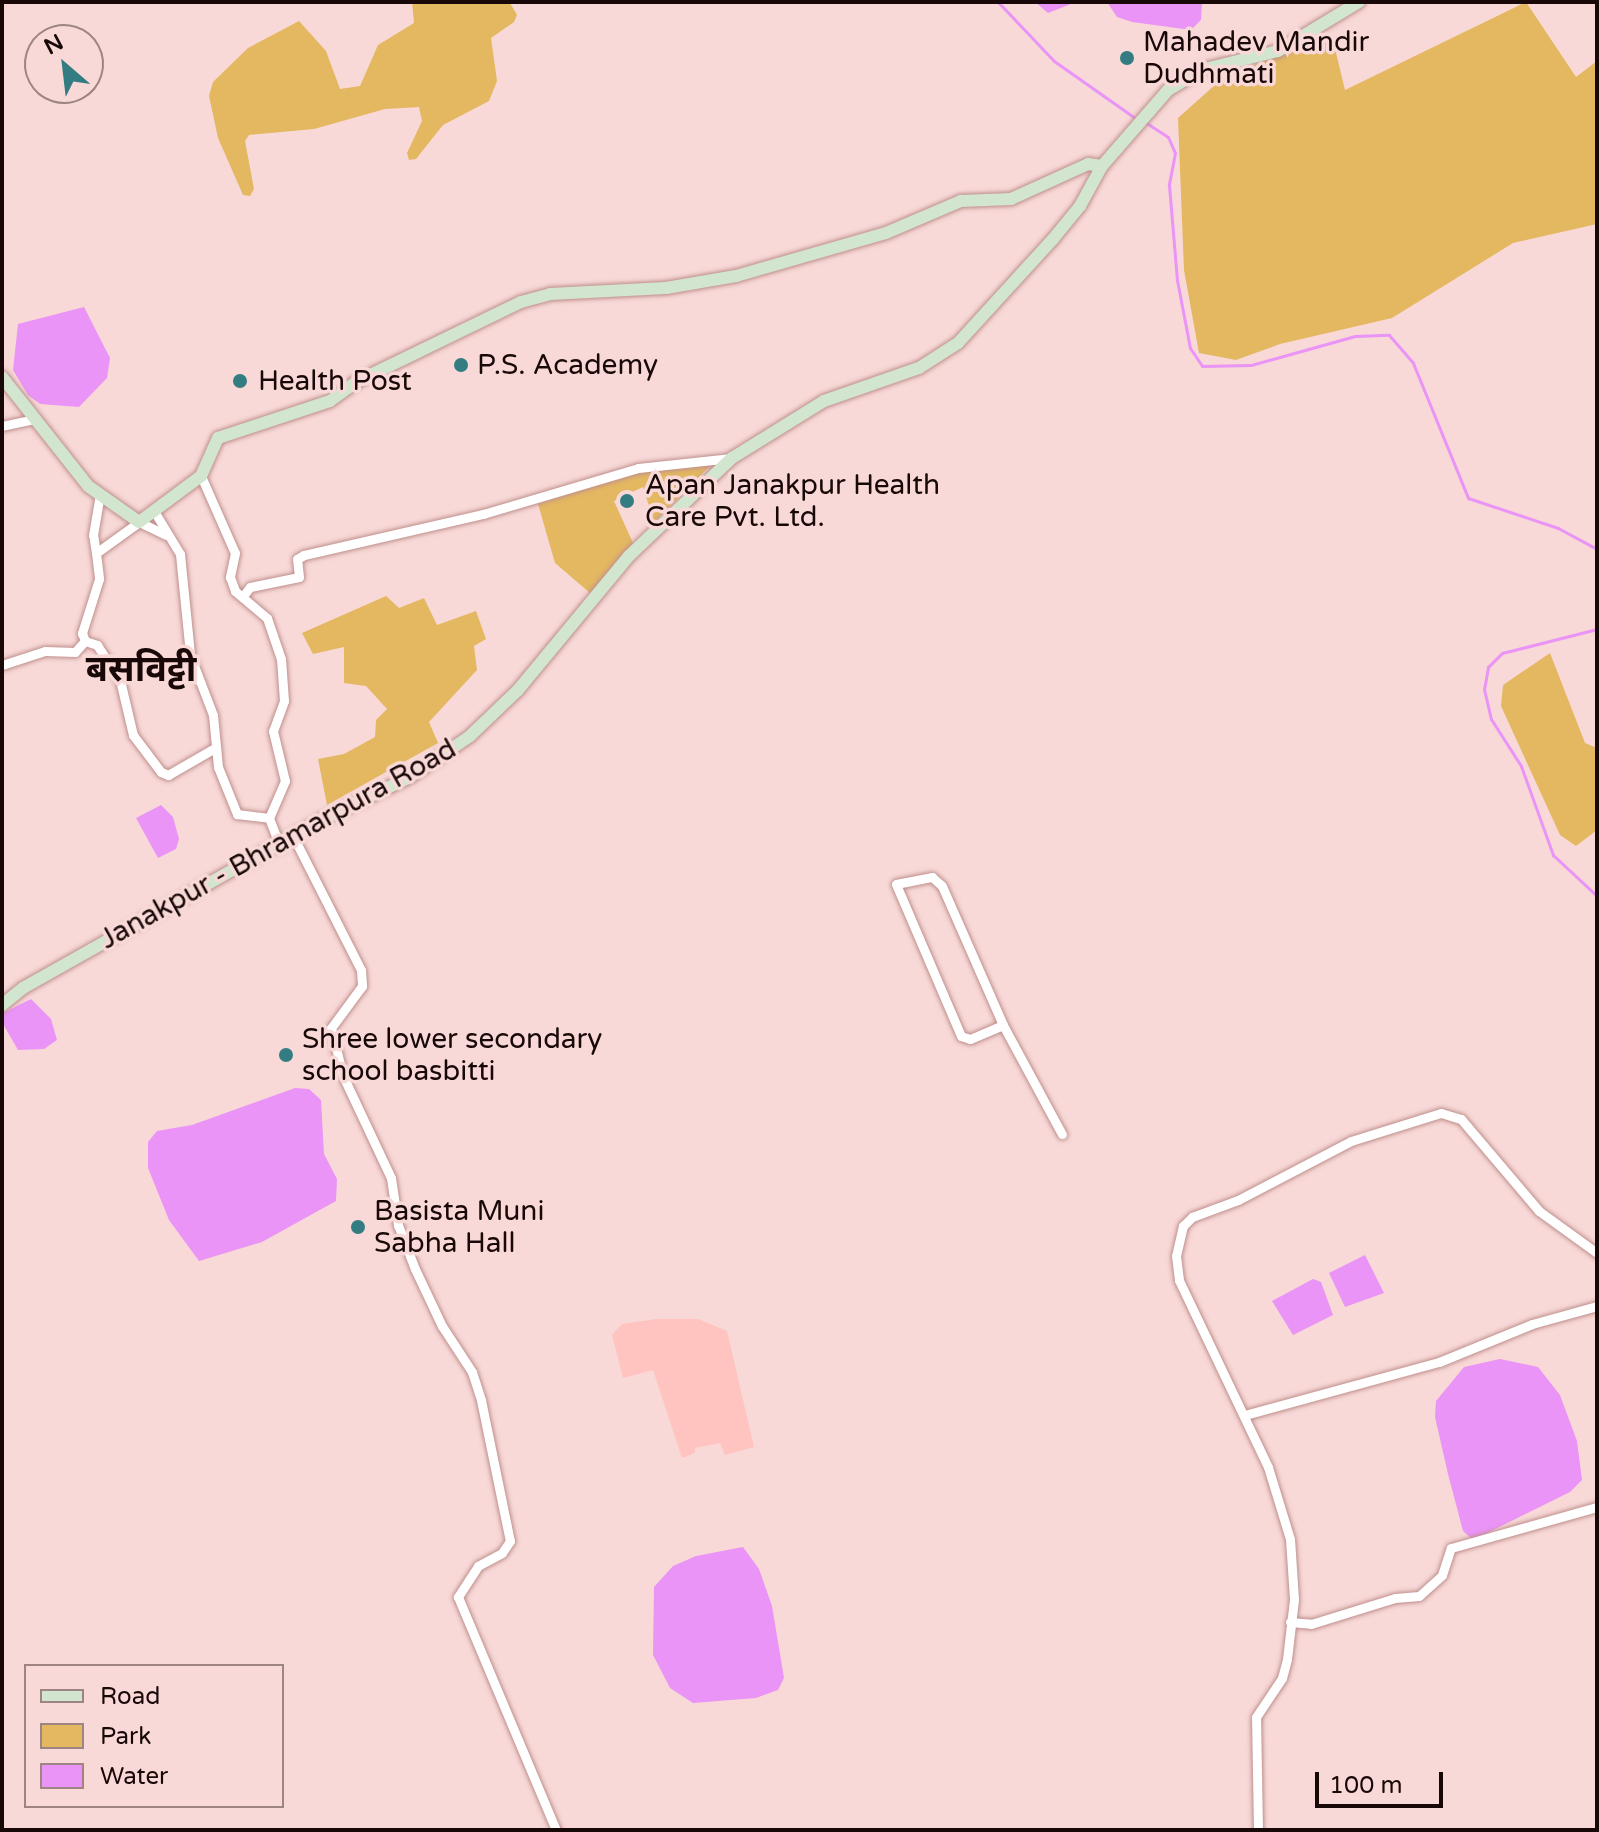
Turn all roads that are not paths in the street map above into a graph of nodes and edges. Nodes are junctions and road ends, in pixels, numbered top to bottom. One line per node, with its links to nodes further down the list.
1 (1359, 2): 2 (street, Janakpur - Bhramarpura Road)
2 (1102, 166): 6 (street, Janakpur - Bhramarpura Road); 7 (street)
3 (2, 377): 4 (street)
4 (34, 419): 5 (street); 8 (street)
5 (2, 426)
6 (732, 458): 13 (street); 18 (street, Janakpur - Bhramarpura Road)
7 (201, 476): 9 (street); 13 (street)
8 (100, 494): 10 (street); 12 (street)
9 (154, 511): 10 (street); 11 (street)
10 (139, 522): 11 (street); 12 (street)
11 (166, 535): 16 (street)
12 (96, 553): 14 (street)
13 (243, 596): 17 (street)
14 (85, 641): 15 (street); 16 (street)
15 (2, 665)
16 (213, 749): 17 (street)
17 (269, 818): 19 (street)
18 (294, 838): 19 (street, Janakpur - Bhramarpura Road); 28 (street)
19 (280, 847): 20 (street, Janakpur - Bhramarpura Road)
20 (2, 1005)
21 (1003, 1025): 21 (street); 22 (street)
22 (1062, 1134)
23 (1597, 1253): 25 (street)
24 (1597, 1306): 25 (street)
25 (1245, 1415): 27 (street)
26 (1597, 1507): 27 (street)
27 (1290, 1622): 29 (street)
28 (556, 1830)
29 (1258, 1830)

